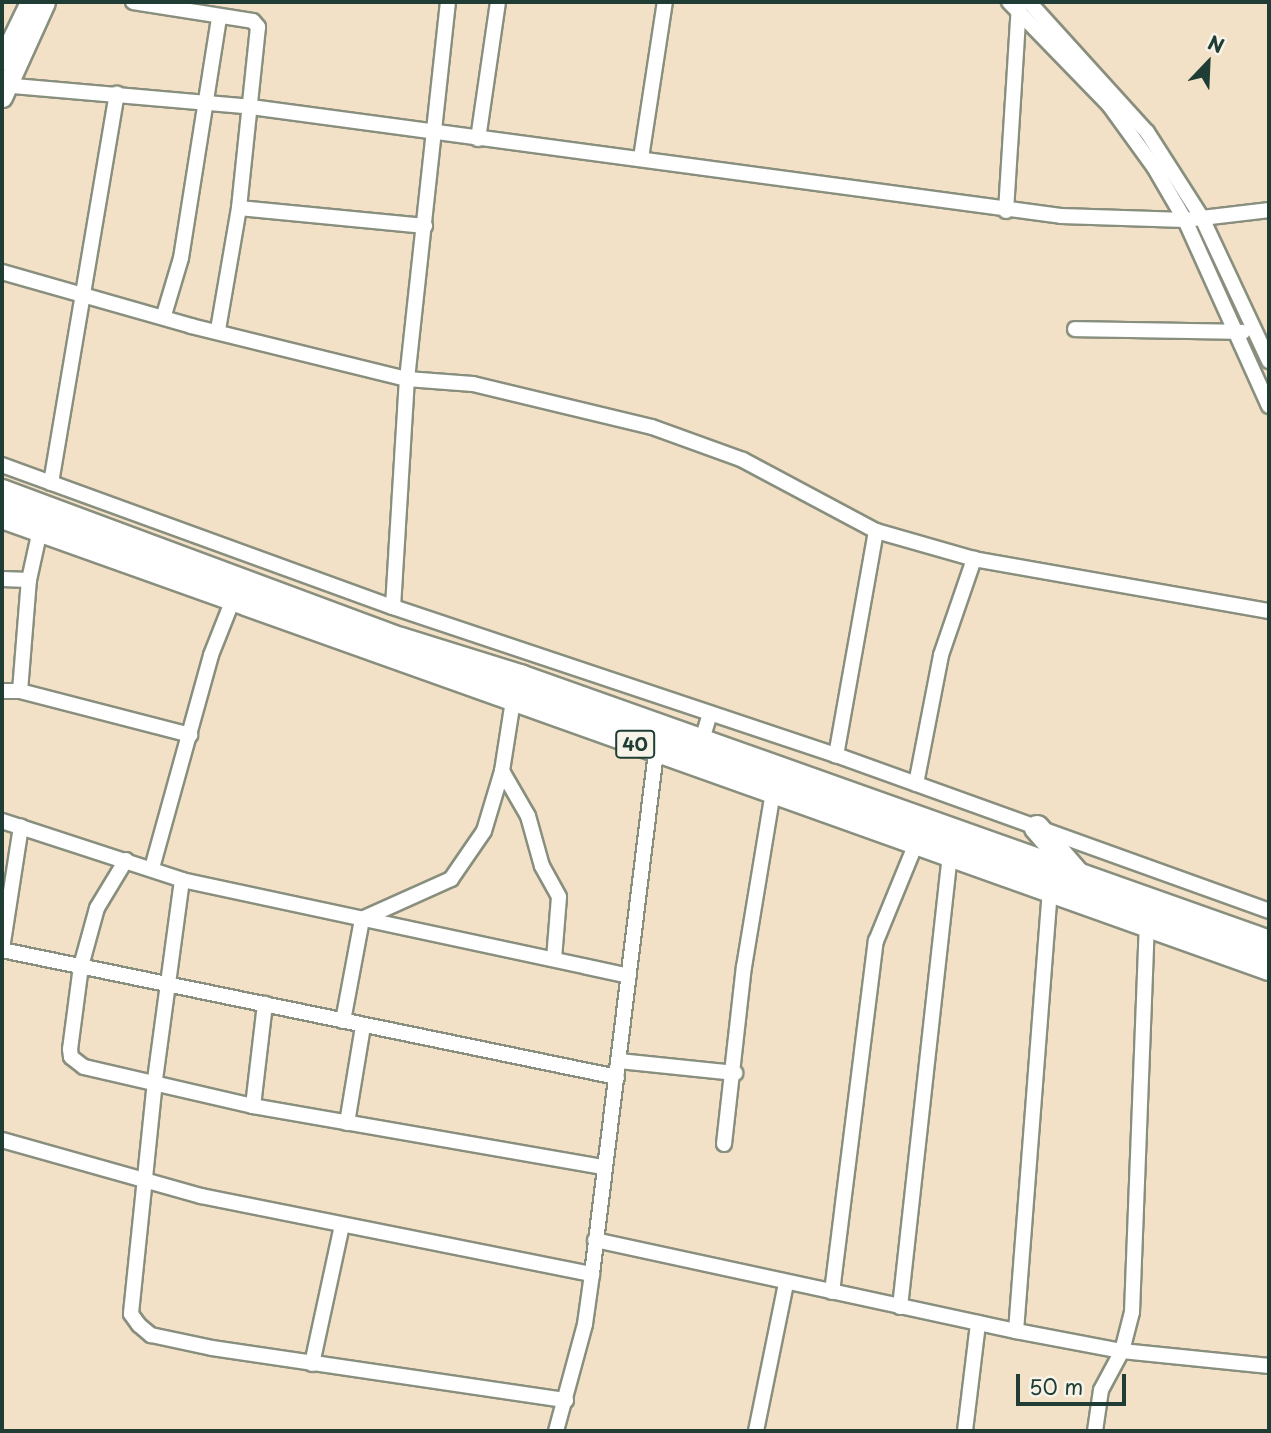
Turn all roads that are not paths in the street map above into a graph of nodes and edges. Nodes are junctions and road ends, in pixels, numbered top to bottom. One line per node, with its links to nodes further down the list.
1 (30, 2): 10 (main road)
2 (45, 2): 11 (main road)
3 (133, 2): 9 (street)
4 (448, 2): 15 (street)
5 (498, 2): 16 (street)
6 (665, 2): 17 (street)
7 (1029, 2): 21 (street)
8 (1016, 5): 20 (street); 22 (street)
9 (219, 19): 13 (street); 14 (street)
10 (2, 60)
11 (4, 89): 12 (street)
12 (117, 94): 13 (street); 25 (street)
13 (208, 103): 14 (street); 26 (street)
14 (251, 107): 15 (street); 18 (street)
15 (431, 132): 16 (street); 23 (street)
16 (478, 139): 17 (street)
17 (641, 158): 20 (street)
18 (239, 208): 23 (street); 29 (street)
19 (1269, 210): 21 (street)
20 (1006, 211): 22 (street)
21 (1202, 218): 22 (street); 28 (street)
22 (1185, 220): 30 (street)
23 (425, 226): 32 (street)
24 (2, 272): 25 (street)
25 (83, 296): 26 (street); 35 (street)
26 (163, 315): 29 (street)
27 (1075, 329): 30 (street)
28 (1254, 329): 30 (street); 31 (street)
29 (218, 330): 32 (street)
30 (1236, 333): 33 (street)
31 (1269, 361)
32 (407, 379): 39 (street); 44 (street)
33 (1269, 406)
34 (2, 465): 35 (street)
35 (51, 483): 44 (street)
36 (2, 492): 46 (highway, 40)
37 (2, 516): 38 (highway, 40)
38 (40, 530): 42 (street); 43 (highway, 40)
39 (876, 531): 40 (street); 53 (street)
40 (974, 559): 45 (street); 55 (street)
41 (2, 579): 42 (street)
42 (29, 580): 48 (street)
43 (232, 602): 46 (highway, 40); 50 (street)
44 (393, 607): 49 (street)
45 (1269, 611)
46 (516, 688): 51 (highway, 40); 52 (highway, 40); 54 (street)
47 (2, 691): 48 (street)
48 (20, 691): 50 (street)
49 (710, 713): 51 (street); 53 (street)
50 (190, 734): 63 (street)
51 (701, 744): 60 (highway, 40)
52 (656, 752): 56 (highway, 40); 75 (street)
53 (836, 755): 55 (street)
54 (502, 771): 68 (street); 72 (street)
55 (916, 784): 59 (street)
56 (773, 792): 60 (highway, 40); 81 (street)
57 (2, 821): 58 (street)
58 (21, 826): 62 (street); 71 (street)
59 (1037, 828): 64 (highway); 67 (street)
60 (921, 832): 61 (highway, 40); 64 (highway, 40); 94 (street)
61 (950, 854): 66 (highway, 40); 95 (street)
62 (127, 860): 63 (street); 73 (street)
63 (152, 868): 65 (street)
64 (1078, 875): 70 (highway, 40)
65 (182, 880): 68 (street); 76 (street)
66 (1050, 890): 69 (highway, 40); 97 (street)
67 (1269, 911)
68 (362, 919): 72 (street); 78 (street)
69 (1147, 923): 74 (highway, 40); 98 (street)
70 (1269, 943)
71 (2, 949): 73 (street)
72 (554, 959): 75 (street)
73 (81, 966): 76 (street); 83 (street)
74 (1269, 968)
75 (629, 976): 80 (street)
76 (167, 985): 77 (street); 83 (street)
77 (265, 1004): 78 (street); 84 (street)
78 (343, 1021): 79 (street)
79 (363, 1026): 82 (street); 85 (street)
80 (619, 1061): 81 (street); 82 (street)
81 (735, 1073): 87 (street)
82 (617, 1077): 88 (street)
83 (155, 1081): 84 (street); 89 (street)
84 (253, 1106): 85 (street)
85 (347, 1123): 88 (street)
86 (2, 1140): 89 (street)
87 (724, 1144)
88 (604, 1167): 91 (street)
89 (145, 1178): 90 (street); 99 (street)
90 (342, 1225): 92 (street); 99 (street)
91 (595, 1240): 92 (street); 93 (street)
92 (592, 1273): 101 (street)
93 (786, 1284): 94 (street); 103 (street)
94 (832, 1292): 95 (street)
95 (900, 1307): 96 (street)
96 (978, 1323): 97 (street); 104 (street)
97 (1016, 1331): 98 (street)
98 (1122, 1351): 100 (street); 105 (street)
99 (312, 1364): 101 (street)
100 (1269, 1366)
101 (566, 1401): 102 (street)
102 (556, 1431)
103 (756, 1431)
104 (965, 1431)
105 (1094, 1431)

